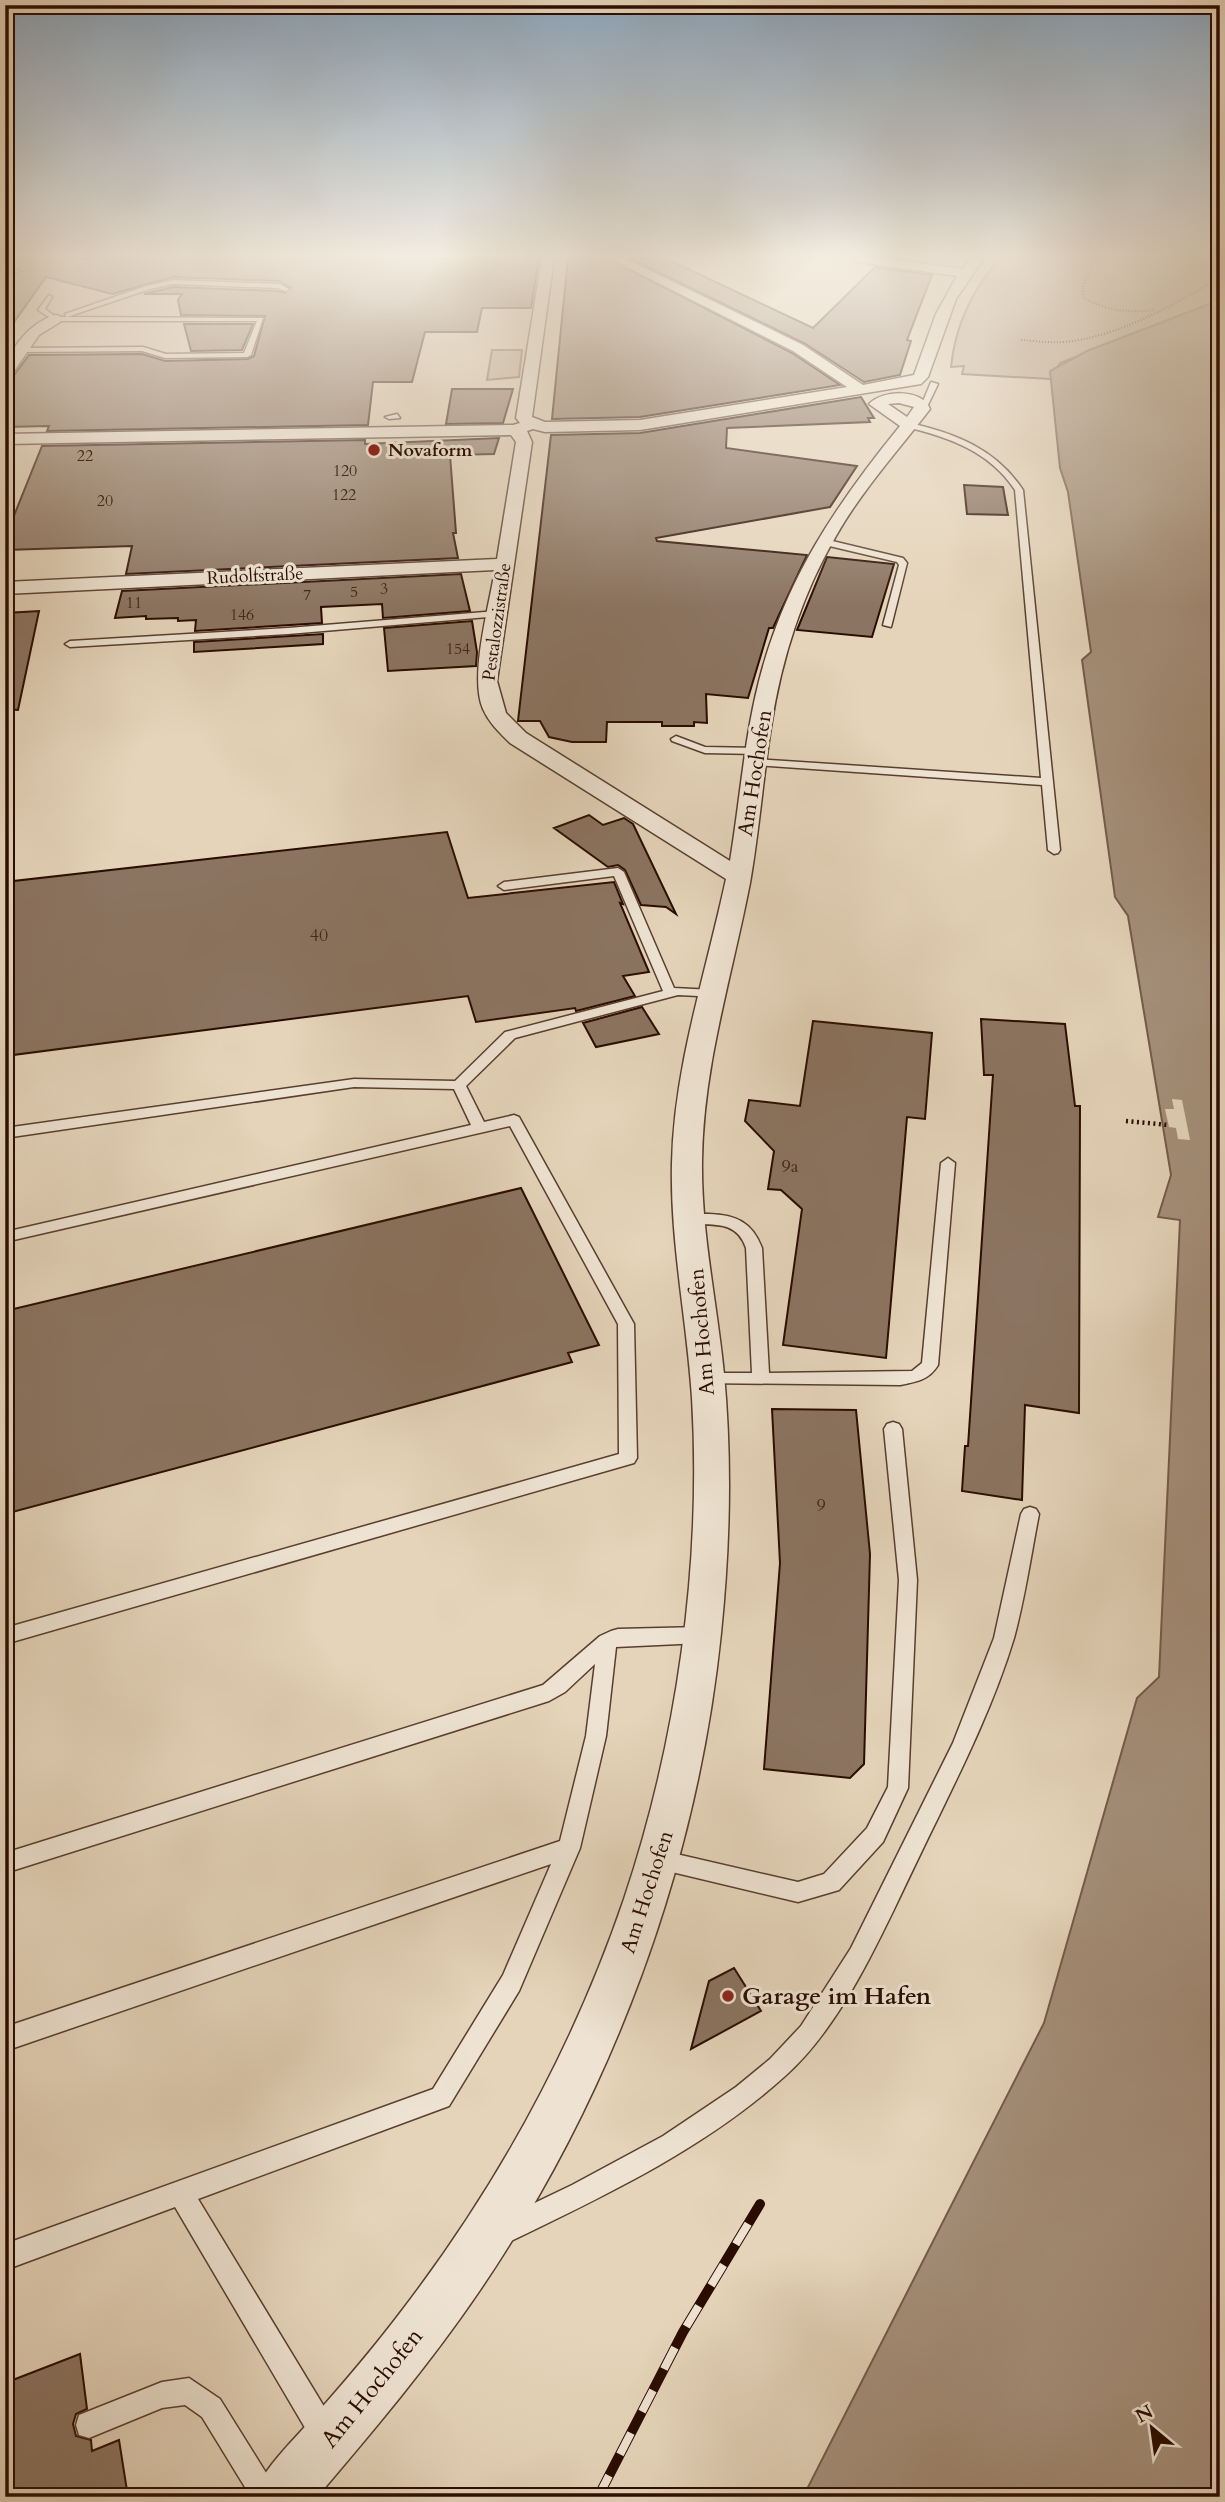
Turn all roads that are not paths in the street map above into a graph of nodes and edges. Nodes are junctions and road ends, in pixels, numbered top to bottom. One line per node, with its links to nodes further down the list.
1 (530, 375): 8 (street, Pestalozzistraße)
2 (838, 375): 5 (street)
3 (922, 375): 5 (street)
4 (934, 384): 6 (lane)
5 (861, 390): 8 (street)
6 (922, 409): 7 (street, Am Hochofen); 7 (street)
7 (909, 425): 10 (street, Am Hochofen); 18 (lane)
8 (524, 427): 9 (street); 11 (street, Pestalozzistraße)
9 (5, 439)
10 (824, 542): 14 (lane); 17 (street, Am Hochofen)
11 (505, 564): 12 (street, Rudolfstraße); 13 (street, Pestalozzistraße)
12 (5, 588)
13 (497, 614): 15 (lane); 20 (street, Pestalozzistraße)
14 (888, 625)
15 (70, 644)
16 (676, 739): 17 (lane)
17 (757, 756): 18 (lane); 20 (street, Am Hochofen)
18 (1046, 782): 19 (lane)
19 (1054, 850)
20 (739, 877): 23 (street, Am Hochofen)
21 (504, 886): 22 (lane)
22 (670, 993): 23 (lane); 24 (lane)
23 (713, 993): 28 (street, Am Hochofen)
24 (459, 1085): 25 (lane); 26 (lane)
25 (480, 1128): 29 (lane); 35 (lane)
26 (5, 1133)
27 (948, 1163): 31 (lane)
28 (691, 1219): 30 (street, Am Hochofen); 31 (lane)
29 (5, 1237)
30 (707, 1379): 31 (lane); 34 (street, Am Hochofen)
31 (761, 1379)
32 (893, 1429): 38 (lane)
33 (1030, 1514): 42 (lane, Am Hochofen)
34 (701, 1635): 36 (lane); 38 (street, Am Hochofen)
35 (5, 1636)
36 (607, 1642): 37 (lane); 39 (lane)
37 (569, 1847): 40 (lane); 41 (lane)
38 (659, 1860): 42 (street, Am Hochofen)
39 (5, 1863)
40 (5, 2039)
41 (180, 2193): 43 (lane); 45 (lane)
42 (483, 2241): 45 (street, Am Hochofen)
43 (5, 2257)
44 (89, 2425): 46 (lane)
45 (329, 2441): 47 (street, Am Hochofen)
46 (267, 2497)
47 (280, 2497)

